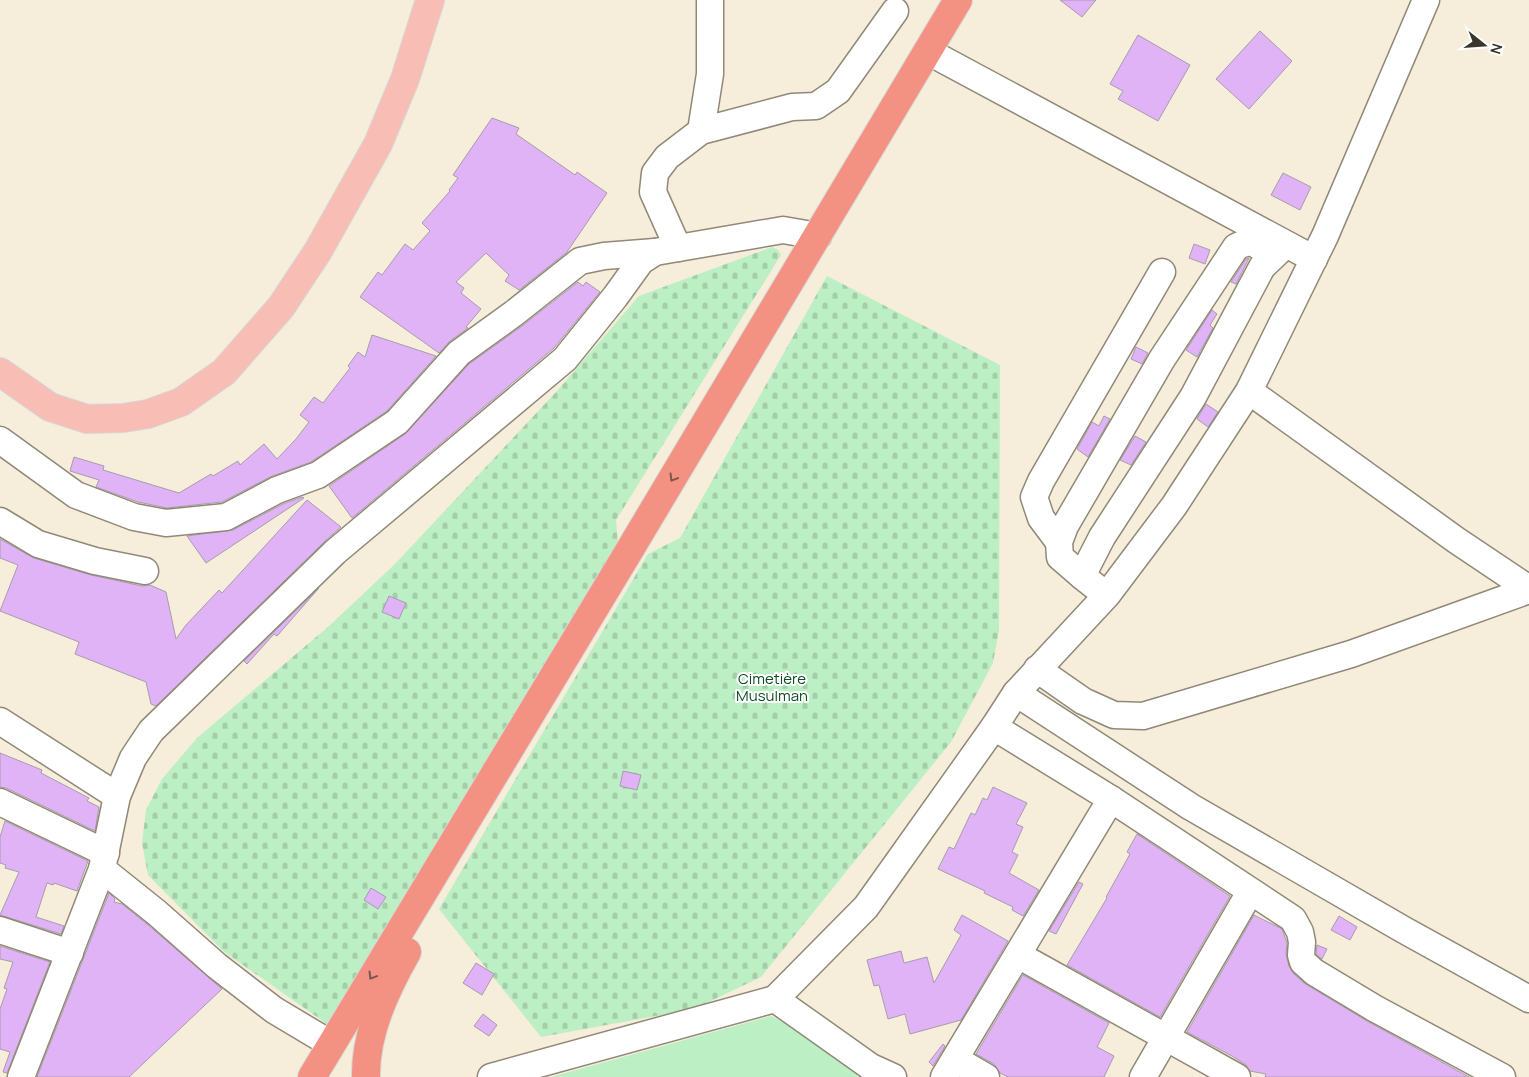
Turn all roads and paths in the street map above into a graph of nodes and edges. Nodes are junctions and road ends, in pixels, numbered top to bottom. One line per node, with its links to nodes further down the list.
1 (430, 0): 14 (main road)
2 (710, 0): 8 (street)
3 (958, 0): 9 (highway)
4 (978, 0): 7 (highway)
5 (1426, 0): 12 (street)
6 (895, 11): 8 (street)
7 (942, 59): 11 (street); 43 (highway)
8 (701, 131): 10 (street)
9 (818, 236): 10 (street); 38 (highway, one-way to 38)
10 (666, 250): 16 (street); 27 (street)
11 (1279, 250): 12 (street); 18 (street); 20 (street)
12 (1314, 259): 15 (street)
13 (1162, 272): 18 (street)
14 (0, 372)
15 (1249, 392): 21 (street); 22 (street)
16 (0, 440)
17 (0, 521): 19 (street)
18 (1059, 542): 20 (street)
19 (145, 571)
20 (1082, 576): 22 (street)
21 (1529, 589): 23 (street)
22 (1107, 595): 23 (street)
23 (1037, 669): 24 (street)
24 (1016, 693): 26 (street); 36 (street)
25 (0, 721): 27 (street)
26 (994, 727): 28 (street); 35 (street)
27 (117, 796): 30 (street)
28 (1112, 799): 31 (street); 34 (street)
29 (0, 802): 30 (street)
30 (104, 861): 33 (street); 38 (street)
31 (1250, 892): 37 (street); 48 (street)
32 (0, 930): 33 (street)
33 (70, 953): 41 (street)
34 (1018, 955): 37 (street); 39 (street)
35 (776, 999): 40 (street); 44 (street)
36 (1529, 999)
37 (1166, 1036): 46 (street); 47 (street)
38 (331, 1044): 42 (highway)
39 (949, 1068): 45 (street)
40 (880, 1074)
41 (21, 1077)
42 (312, 1077)
43 (366, 1077)
44 (491, 1077)
45 (986, 1077)
46 (1143, 1077)
47 (1237, 1077)
48 (1502, 1077)

